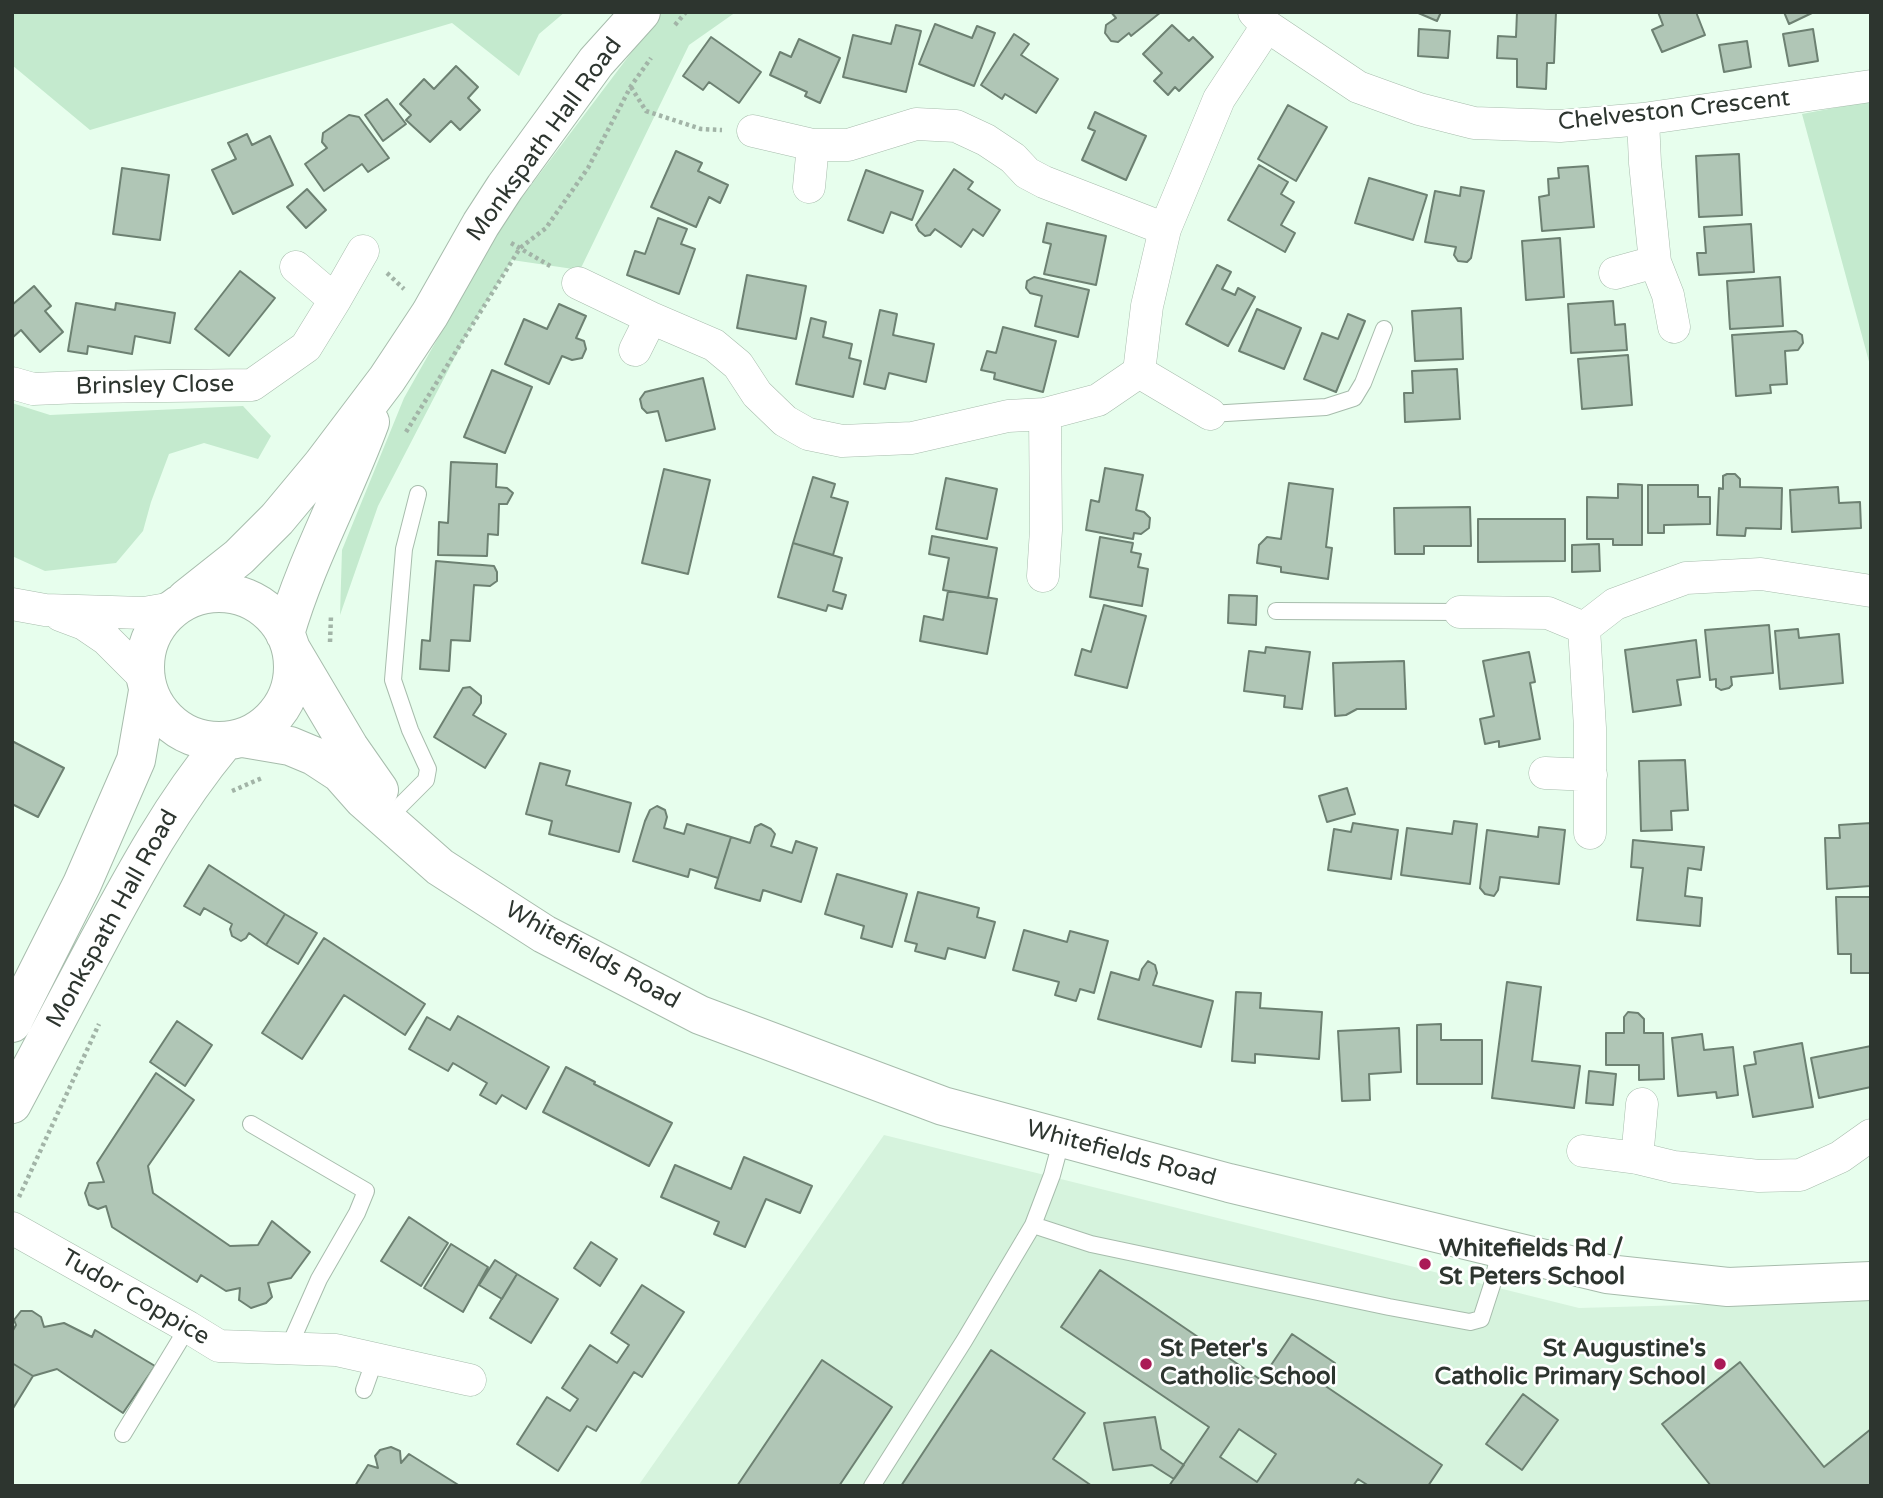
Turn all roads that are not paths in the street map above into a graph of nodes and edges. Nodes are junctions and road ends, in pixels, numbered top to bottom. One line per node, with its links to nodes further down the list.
1 (1261, 19): 4 (street, Chelveston Crescent); 8 (street)
2 (658, 20): 20 (street, Monkspath Hall Road)
3 (1871, 86): 4 (street, Chelveston Crescent)
4 (1643, 119): 10 (street)
5 (753, 131): 6 (street)
6 (813, 145): 7 (street); 8 (street)
7 (809, 187)
8 (1165, 229): 19 (street)
9 (363, 250): 14 (street, Brinsley Close)
10 (1655, 262): 12 (street); 16 (street)
11 (296, 267): 14 (street)
12 (1615, 274)
13 (578, 283): 15 (street)
14 (335, 300): 21 (street, Brinsley Close)
15 (651, 318): 18 (street); 22 (street)
16 (1674, 327)
17 (1384, 329): 23 (lane)
18 (635, 351)
19 (1139, 373): 22 (street); 23 (street)
20 (387, 379): 28 (street, Monkspath Hall Road); 33 (street, Monkspath Hall Road)
21 (12, 383)
22 (1045, 414): 25 (street)
23 (1210, 414)
24 (418, 494): 38 (lane)
25 (1043, 576)
26 (1871, 591): 32 (street)
27 (12, 604): 29 (street)
28 (179, 604): 29 (street); 33 (street); 34 (street)
29 (45, 610): 34 (street)
30 (1276, 611): 31 (lane)
31 (1461, 612): 32 (street)
32 (1584, 628): 37 (street)
33 (288, 642): 35 (street); 38 (street, Whitefields Road)
34 (146, 684): 35 (street); 41 (street, Monkspath Hall Road)
35 (234, 740): 40 (street, Whitefields Road); 42 (street, Monkspath Hall Road)
36 (1545, 774): 37 (street)
37 (1591, 775): 39 (street)
38 (394, 812): 40 (street, Whitefields Road)
39 (1590, 833)
40 (423, 855): 46 (street, Whitefields Road)
41 (12, 1023)
42 (12, 1104)
43 (1642, 1104): 48 (street)
44 (251, 1124): 54 (lane)
45 (1871, 1135): 48 (street)
46 (1062, 1138): 50 (lane); 51 (street, Whitefields Road)
47 (1583, 1151): 48 (street)
48 (1637, 1158)
49 (15, 1217): 53 (street, Tudor Coppice)
50 (1032, 1225): 51 (lane); 59 (lane)
51 (1500, 1249): 52 (street, Whitefields Road)
52 (1871, 1281)
53 (188, 1327): 54 (street, Tudor Coppice); 58 (lane)
54 (288, 1349): 55 (street, Tudor Coppice)
55 (375, 1359): 56 (street, Tudor Coppice); 57 (lane)
56 (470, 1380)
57 (364, 1390)
58 (123, 1434)
59 (872, 1486)

